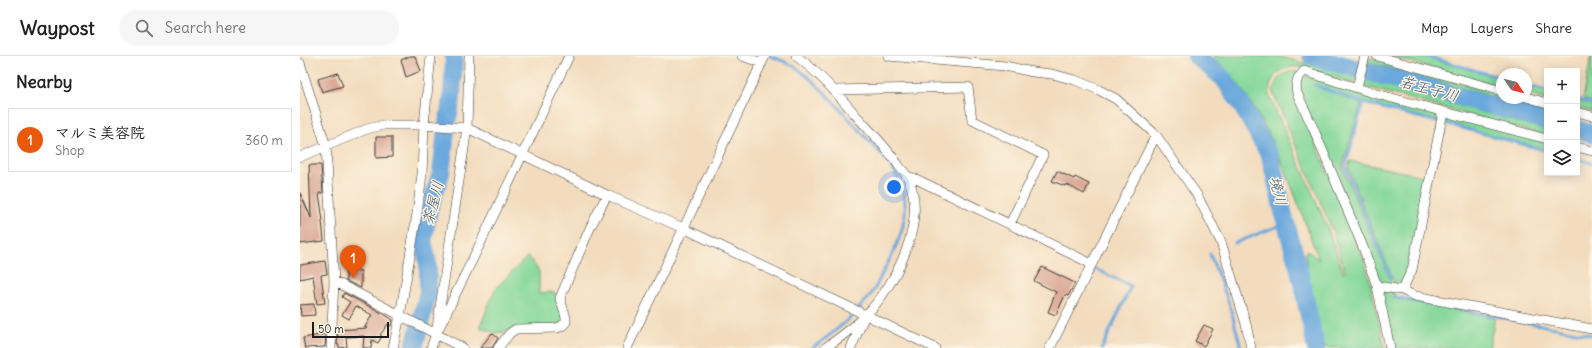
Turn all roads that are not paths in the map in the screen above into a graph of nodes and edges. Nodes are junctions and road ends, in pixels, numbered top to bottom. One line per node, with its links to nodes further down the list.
1 (431, 56): 19 (street)
2 (469, 56): 20 (street)
3 (569, 56): 26 (street)
4 (742, 56): 9 (street)
5 (796, 56): 13 (street)
6 (888, 56): 21 (street)
7 (1377, 56): 12 (street)
8 (1365, 57): 11 (street)
9 (764, 60): 31 (street)
10 (300, 63): 23 (street)
11 (1357, 88): 16 (street); 34 (street)
12 (1496, 89)
13 (835, 90): 28 (street); 30 (street)
14 (1532, 99): 15 (street)
15 (1544, 102)
16 (1443, 112): 22 (street); 35 (street)
17 (1580, 113): 18 (street)
18 (1592, 116)
19 (427, 125): 20 (street); 23 (street); 37 (street)
20 (467, 128): 26 (street); 39 (street)
21 (1156, 136): 32 (street); 50 (street)
22 (1544, 138)
23 (326, 146): 27 (street); 33 (street)
24 (1580, 148): 25 (street)
25 (1592, 151)
26 (523, 154): 29 (street); 39 (street)
27 (300, 158)
28 (908, 178): 30 (street); 36 (street)
29 (607, 195): 31 (street); 44 (street)
30 (1010, 224): 32 (street)
31 (683, 228): 36 (street); 45 (street)
32 (1092, 264): 49 (street)
33 (334, 281): 37 (street); 40 (street)
34 (1377, 286): 35 (street); 51 (street)
35 (1402, 290): 38 (street)
36 (866, 315): 46 (street); 47 (street); 48 (street)
37 (401, 317): 39 (street); 41 (street)
38 (1592, 330)
39 (434, 333): 42 (street); 43 (street)
40 (331, 348)
41 (393, 348)
42 (431, 348)
43 (463, 348)
44 (498, 348)
45 (627, 348)
46 (825, 348)
47 (851, 348)
48 (935, 348)
49 (1050, 348)
50 (1251, 348)
51 (1390, 348)

